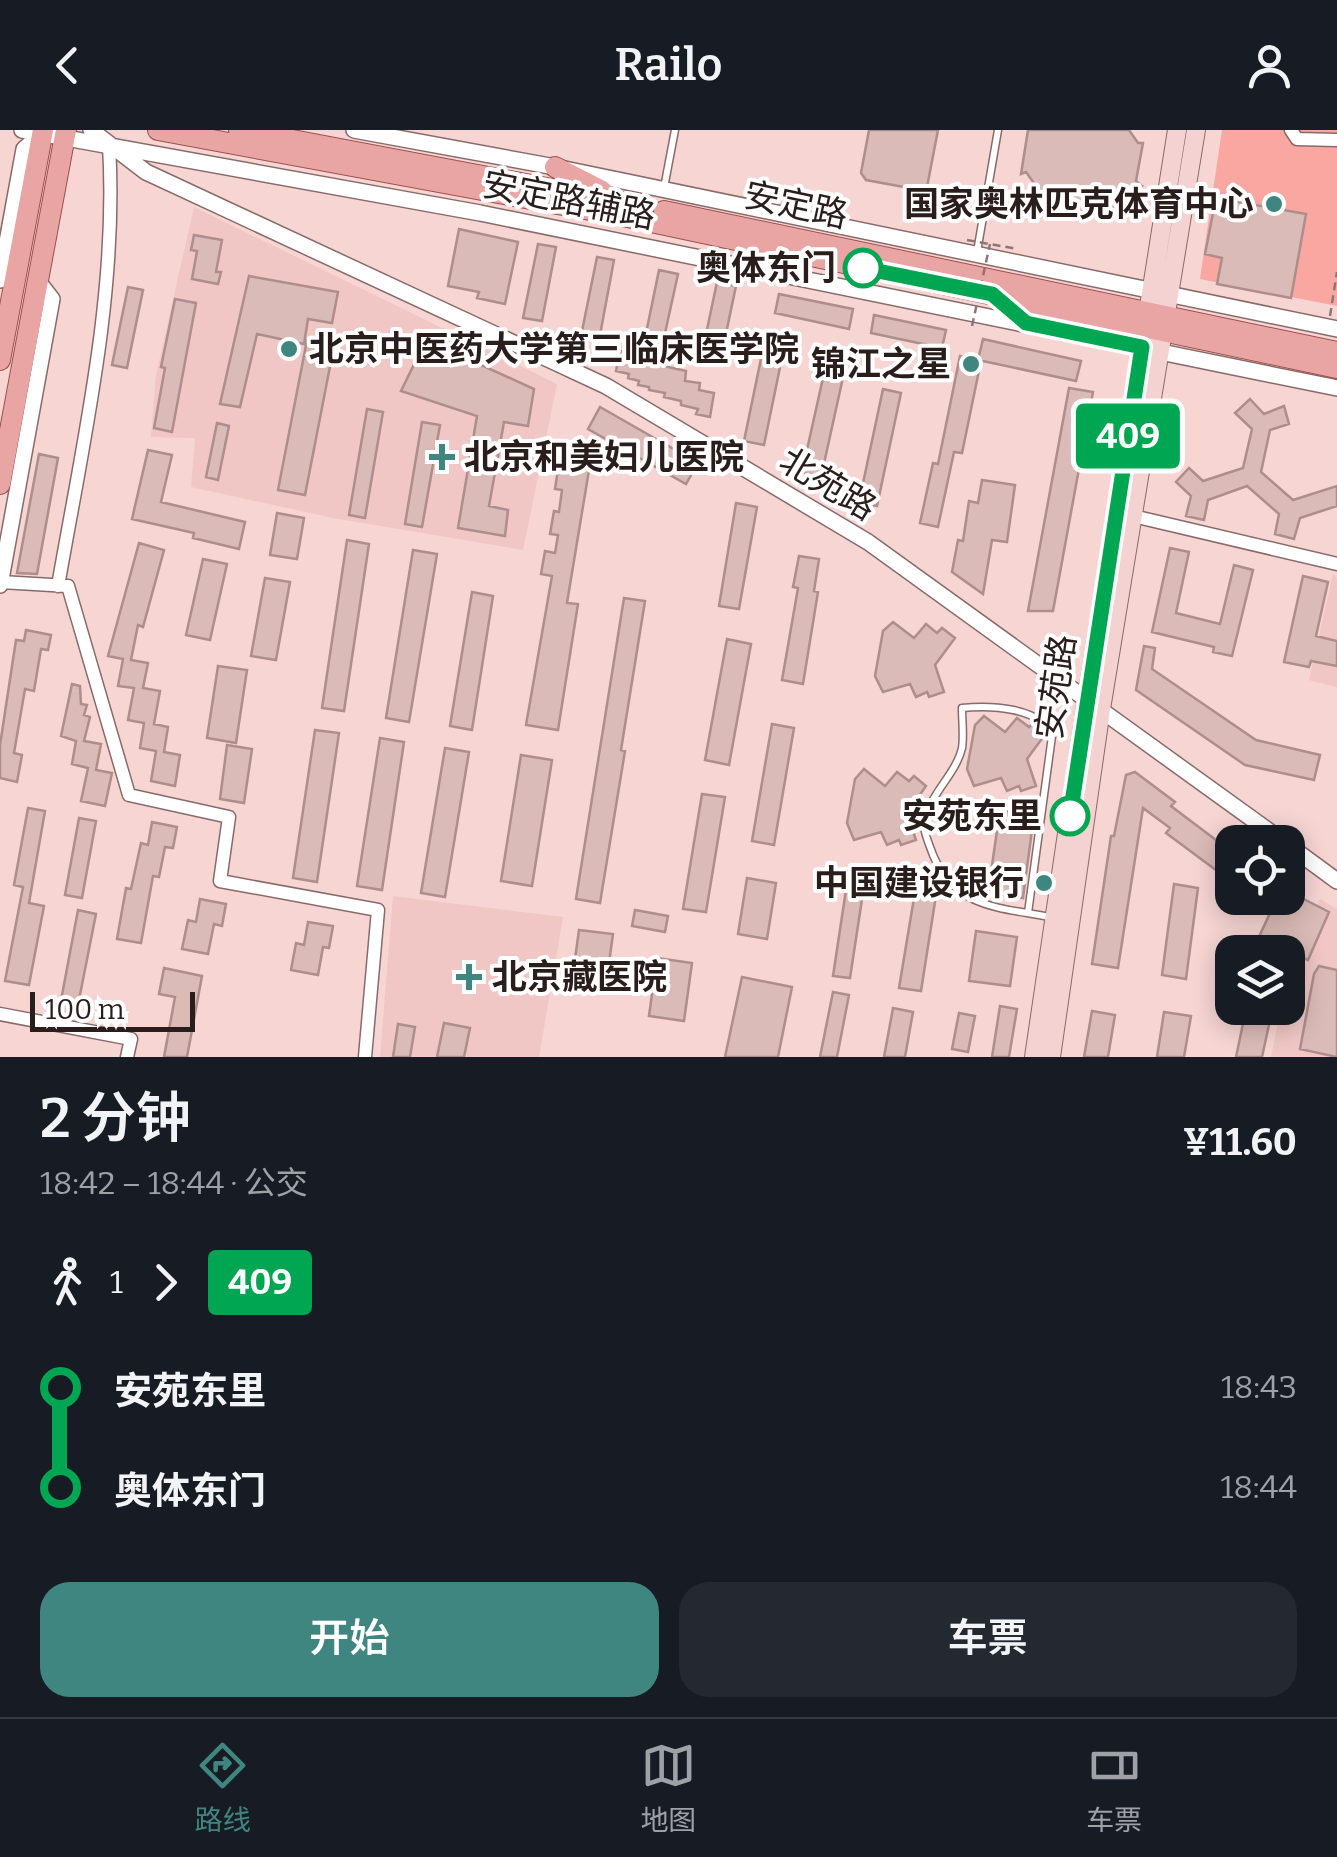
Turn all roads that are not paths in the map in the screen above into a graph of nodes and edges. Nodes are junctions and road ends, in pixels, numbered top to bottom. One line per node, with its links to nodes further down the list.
1 (90, 130): 13 (street, 北苑路)
2 (158, 130): 20 (main road, 安定路)
3 (239, 130): 16 (main road, 安定路)
4 (355, 130): 14 (street)
5 (675, 130): 15 (lane)
6 (998, 130): 17 (lane)
7 (1177, 130): 21 (main road)
8 (1196, 130): 21 (main road)
9 (1291, 130): 12 (street)
10 (36, 131): 11 (street, 安定路辅路); 18 (street); 25 (main road)
11 (66, 134): 13 (street, 安定路辅路); 19 (main road)
12 (1331, 140)
13 (109, 145): 22 (street, 安定路辅路); 32 (street); 33 (street, 北苑路)
14 (555, 167): 15 (street, 安定路辅路); 16 (main road)
15 (664, 190): 17 (street, 安定路辅路)
16 (626, 203): 21 (main road, 安定路)
17 (976, 256): 21 (street, 安定路辅路)
18 (0, 280)
19 (38, 281): 28 (main road); 31 (street)
20 (992, 294): 21 (main road, 安定路); 22 (street, 安定路)
21 (1155, 322): 22 (street, 安定路辅路); 23 (street, 安定路辅路); 24 (main road, 安定路); 26 (main road, 安定路); 27 (street, 安定路辅路); 29 (main road, 安苑路); 33 (main road, 安苑路)
22 (1026, 323)
23 (1333, 329)
24 (1337, 352)
25 (0, 360)
26 (1337, 368)
27 (1337, 388)
28 (0, 484)
29 (1132, 516): 30 (street); 33 (main road, 安苑路)
30 (1337, 564)
31 (0, 584): 32 (street)
32 (58, 586): 41 (street)
33 (1094, 703): 34 (street, 北苑路); 38 (main road, 安苑路); 43 (main road, 安苑路)
34 (1260, 825)
35 (1305, 858): 36 (street, 北苑路)
36 (1337, 881)
37 (1028, 913): 37 (lane); 38 (lane)
38 (1054, 918): 42 (main road, 安苑路)
39 (0, 1014): 40 (street)
40 (127, 1057)
41 (365, 1057)
42 (1034, 1057)
43 (1051, 1057)

